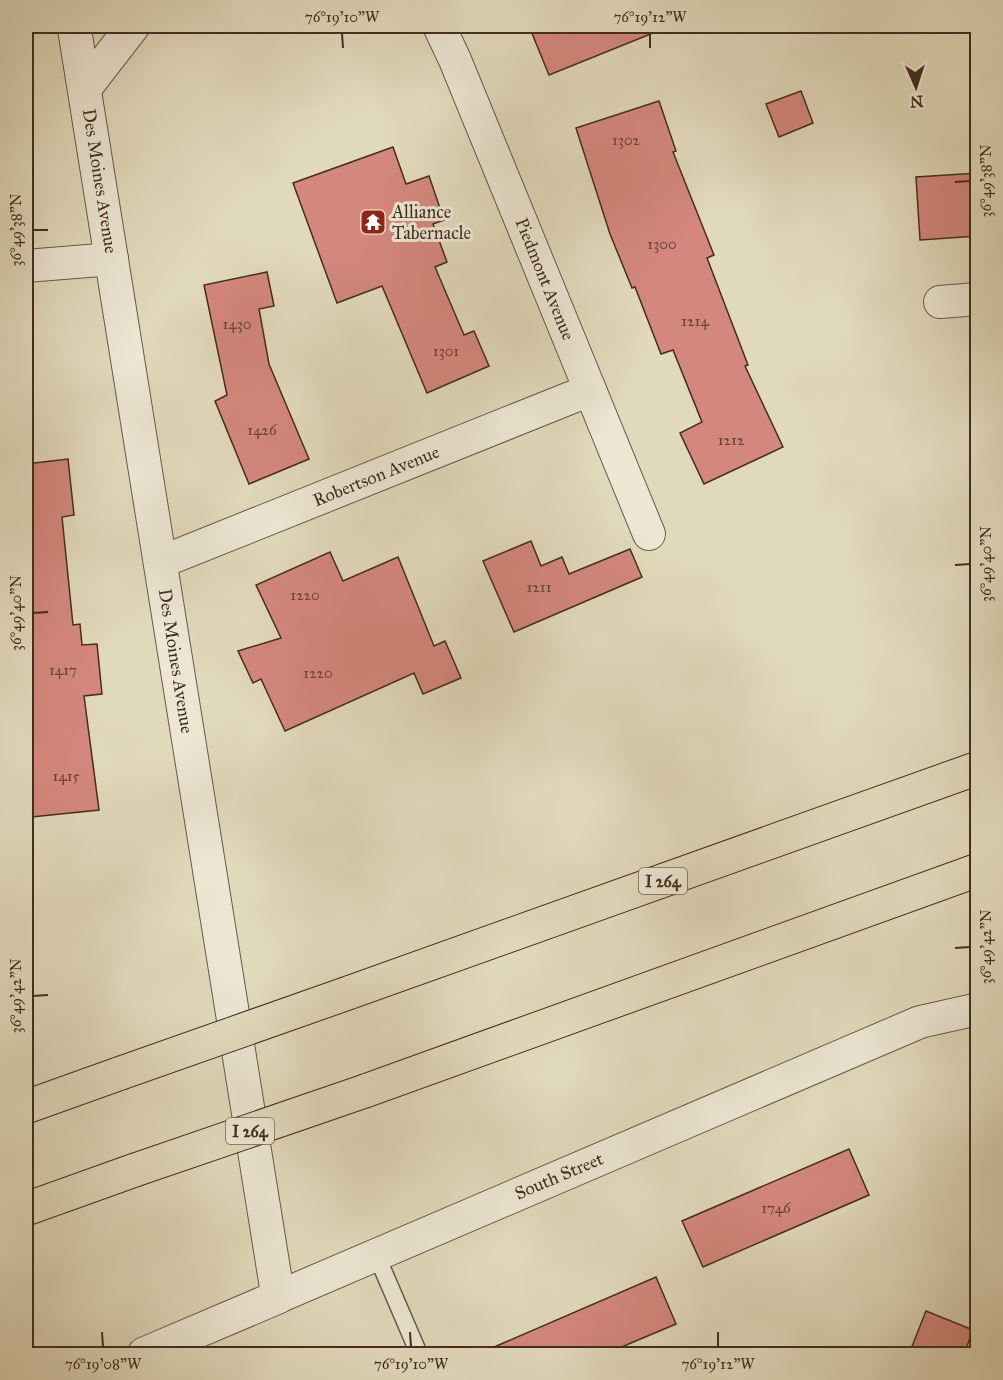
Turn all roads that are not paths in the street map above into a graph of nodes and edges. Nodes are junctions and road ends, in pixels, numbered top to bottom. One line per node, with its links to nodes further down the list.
1 (74, 26): 4 (street, Des Moines Avenue)
2 (133, 26): 4 (street)
3 (439, 26): 9 (street, Piedmont Avenue)
4 (85, 88): 5 (street, Des Moines Avenue)
5 (112, 259): 6 (street); 11 (street, Des Moines Avenue)
6 (26, 266)
7 (978, 299): 8 (street)
8 (940, 302)
9 (590, 390): 10 (street, Piedmont Avenue); 11 (street, Robertson Avenue)
10 (649, 534)
11 (161, 562): 18 (street, Des Moines Avenue)
12 (978, 768): 15 (highway, I 264, bridge)
13 (973, 872): 16 (highway, I 264, bridge)
14 (978, 1008): 17 (street, South Street)
15 (26, 1107)
16 (26, 1209)
17 (376, 1254): 18 (street, South Street); 20 (lane)
18 (278, 1296): 19 (street, South Street)
19 (144, 1354)
20 (419, 1354)

